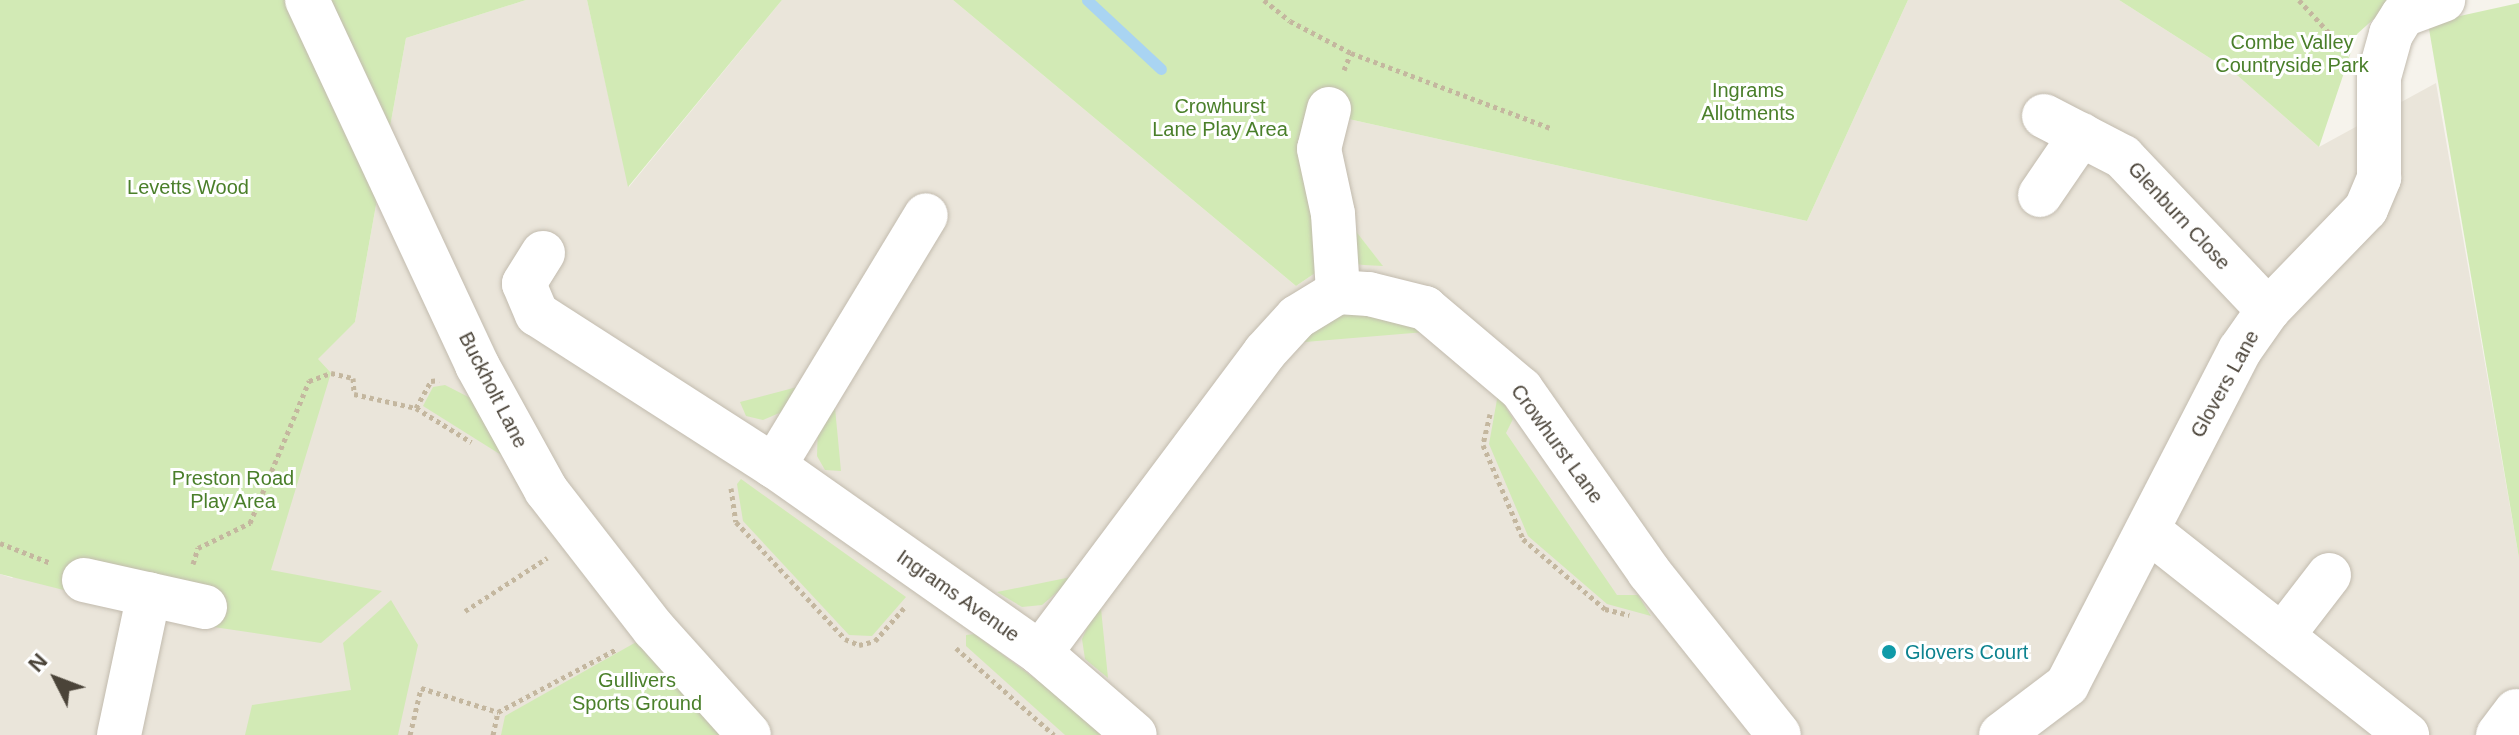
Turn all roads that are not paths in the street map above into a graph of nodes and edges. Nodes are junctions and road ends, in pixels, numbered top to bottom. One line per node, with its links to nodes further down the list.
1 (307, 0): 16 (street, Buckholt Lane)
2 (2434, 2): 8 (street, Glovers Lane)
3 (1329, 109): 7 (street)
4 (2040, 195): 8 (street, Glenburn Close)
5 (926, 215): 9 (street)
6 (543, 253): 9 (street, Ingrams Avenue)
7 (1338, 292): 14 (street); 18 (street, Crowhurst Lane)
8 (2268, 310): 10 (street, Glovers Lane)
9 (760, 457): 14 (street, Ingrams Avenue)
10 (2149, 531): 13 (street); 19 (street, Glovers Lane)
11 (2329, 575): 13 (street)
12 (84, 580): 15 (street)
13 (2282, 636): 20 (street)
14 (1040, 653): 17 (street, Ingrams Avenue)
15 (119, 735)
16 (749, 735)
17 (1135, 735)
18 (1779, 735)
19 (2001, 735)
20 (2407, 735)

